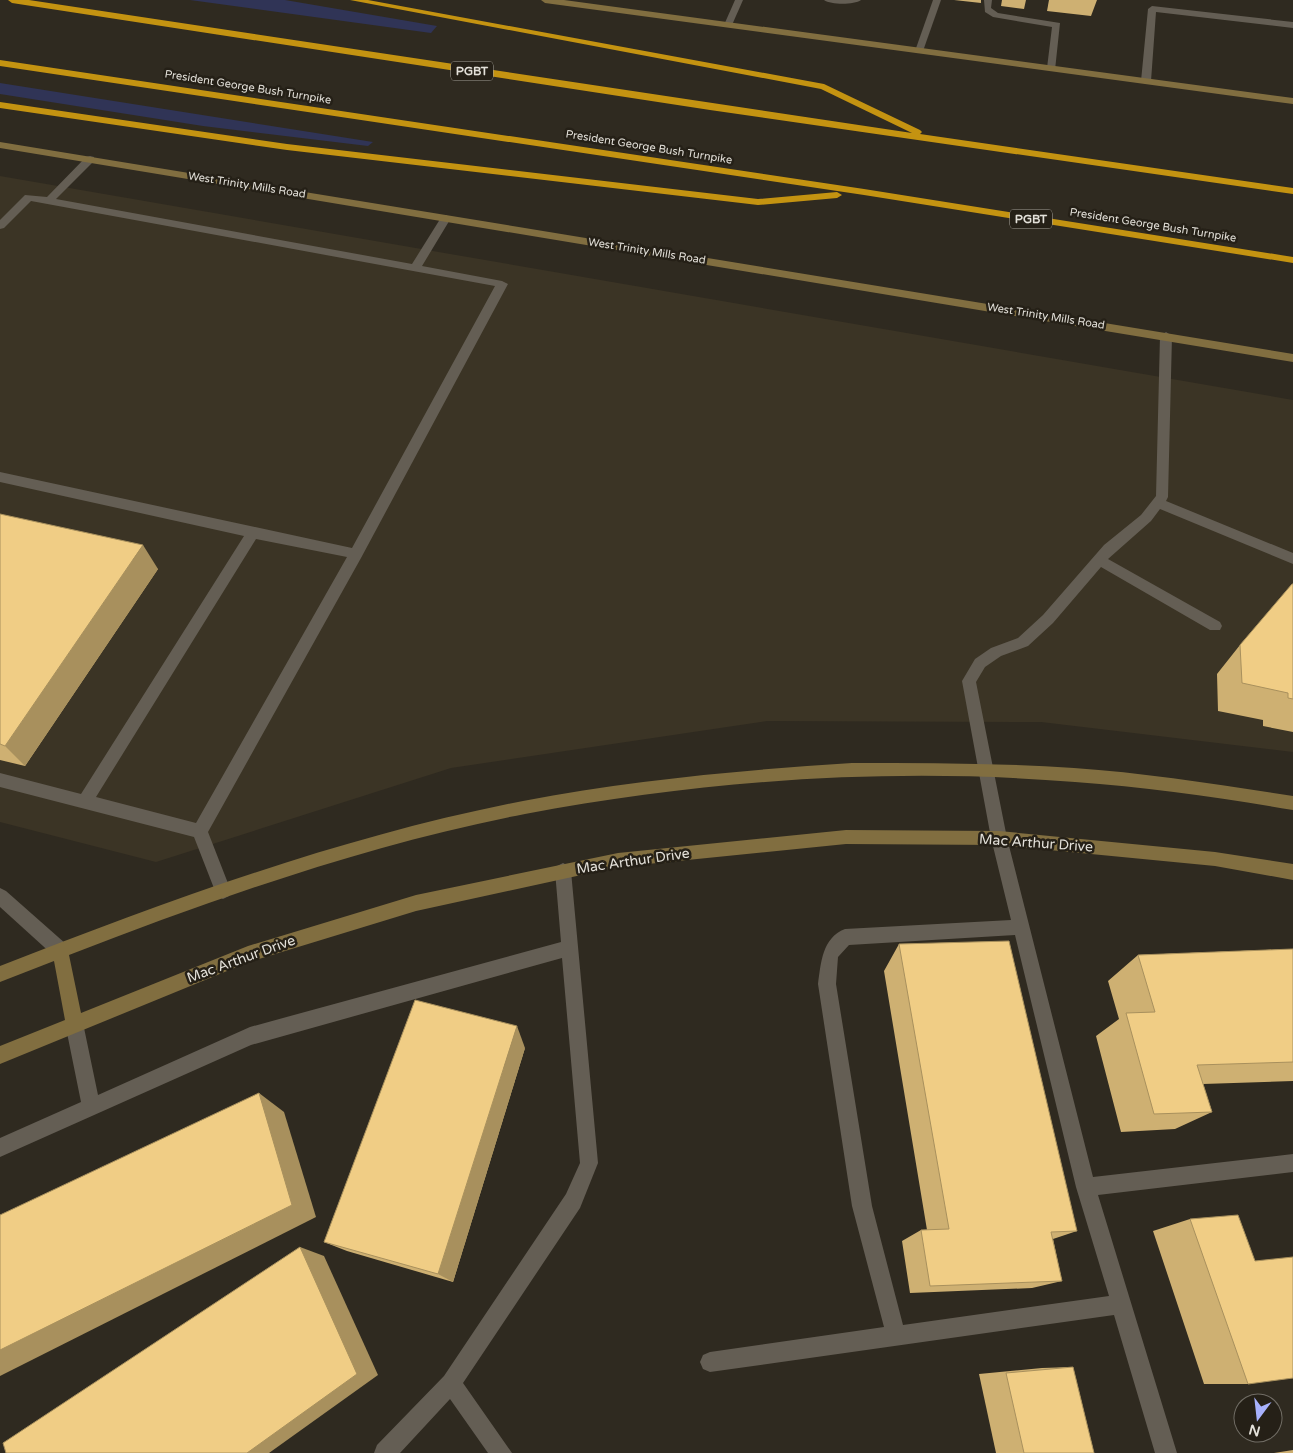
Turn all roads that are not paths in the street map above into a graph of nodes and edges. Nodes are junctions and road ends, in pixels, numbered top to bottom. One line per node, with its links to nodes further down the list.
1 (12, 0): 18 (highway, PGBT)
2 (354, 0): 18 (highway)
3 (545, 0): 10 (main road)
4 (739, 0): 10 (lane)
5 (828, 0): 6 (lane)
6 (857, 0)
7 (937, 0): 12 (lane)
8 (988, 0): 14 (lane)
9 (1152, 4): 11 (lane); 15 (lane)
10 (728, 25): 12 (main road)
11 (1293, 25)
12 (919, 51): 14 (main road)
13 (0, 63): 22 (highway, President George Bush Turnpike / PGBT)
14 (1052, 68): 15 (main road)
15 (1146, 81): 16 (main road)
16 (1293, 101)
17 (0, 105): 22 (highway)
18 (932, 139): 21 (highway, PGBT)
19 (0, 144): 20 (main road, West Trinity Mills Road)
20 (90, 159): 23 (lane); 24 (main road, West Trinity Mills Road)
21 (1293, 191)
22 (864, 192): 26 (highway, President George Bush Turnpike / PGBT)
23 (49, 201): 25 (lane); 27 (lane)
24 (446, 218): 27 (lane); 28 (main road, West Trinity Mills Road)
25 (0, 226)
26 (1291, 259)
27 (415, 268): 33 (lane)
28 (1166, 336): 29 (main road, West Trinity Mills Road); 31 (lane)
29 (1293, 358)
30 (0, 477): 32 (lane)
31 (1157, 503): 34 (lane); 35 (lane)
32 (252, 533): 33 (lane); 39 (lane)
33 (356, 554): 41 (lane)
34 (1293, 559)
35 (1099, 560): 36 (lane); 37 (lane)
36 (1215, 626)
37 (987, 770): 40 (main road); 42 (lane); 45 (main road)
38 (0, 780): 39 (lane)
39 (85, 800): 41 (lane)
40 (1293, 803)
41 (200, 831): 45 (lane)
42 (1000, 838): 43 (main road, Mac Arthur Drive); 44 (main road, Mac Arthur Drive); 47 (lane)
43 (563, 871): 48 (lane); 51 (main road, Mac Arthur Drive)
44 (1293, 872)
45 (222, 891): 49 (main road)
46 (0, 896): 49 (lane)
47 (1021, 927): 56 (lane); 58 (lane)
48 (569, 948): 53 (lane); 60 (lane)
49 (60, 950): 50 (main road); 51 (main road)
50 (0, 974)
51 (74, 1023): 52 (main road, Mac Arthur Drive); 53 (lane)
52 (0, 1055)
53 (91, 1107): 54 (lane)
54 (0, 1148)
55 (1293, 1163): 56 (lane)
56 (1086, 1187): 57 (lane)
57 (1121, 1304): 58 (lane); 63 (lane)
58 (896, 1336): 59 (lane)
59 (710, 1362)
60 (451, 1382): 61 (lane); 62 (lane)
61 (385, 1453)
62 (501, 1453)
63 (1166, 1453)

